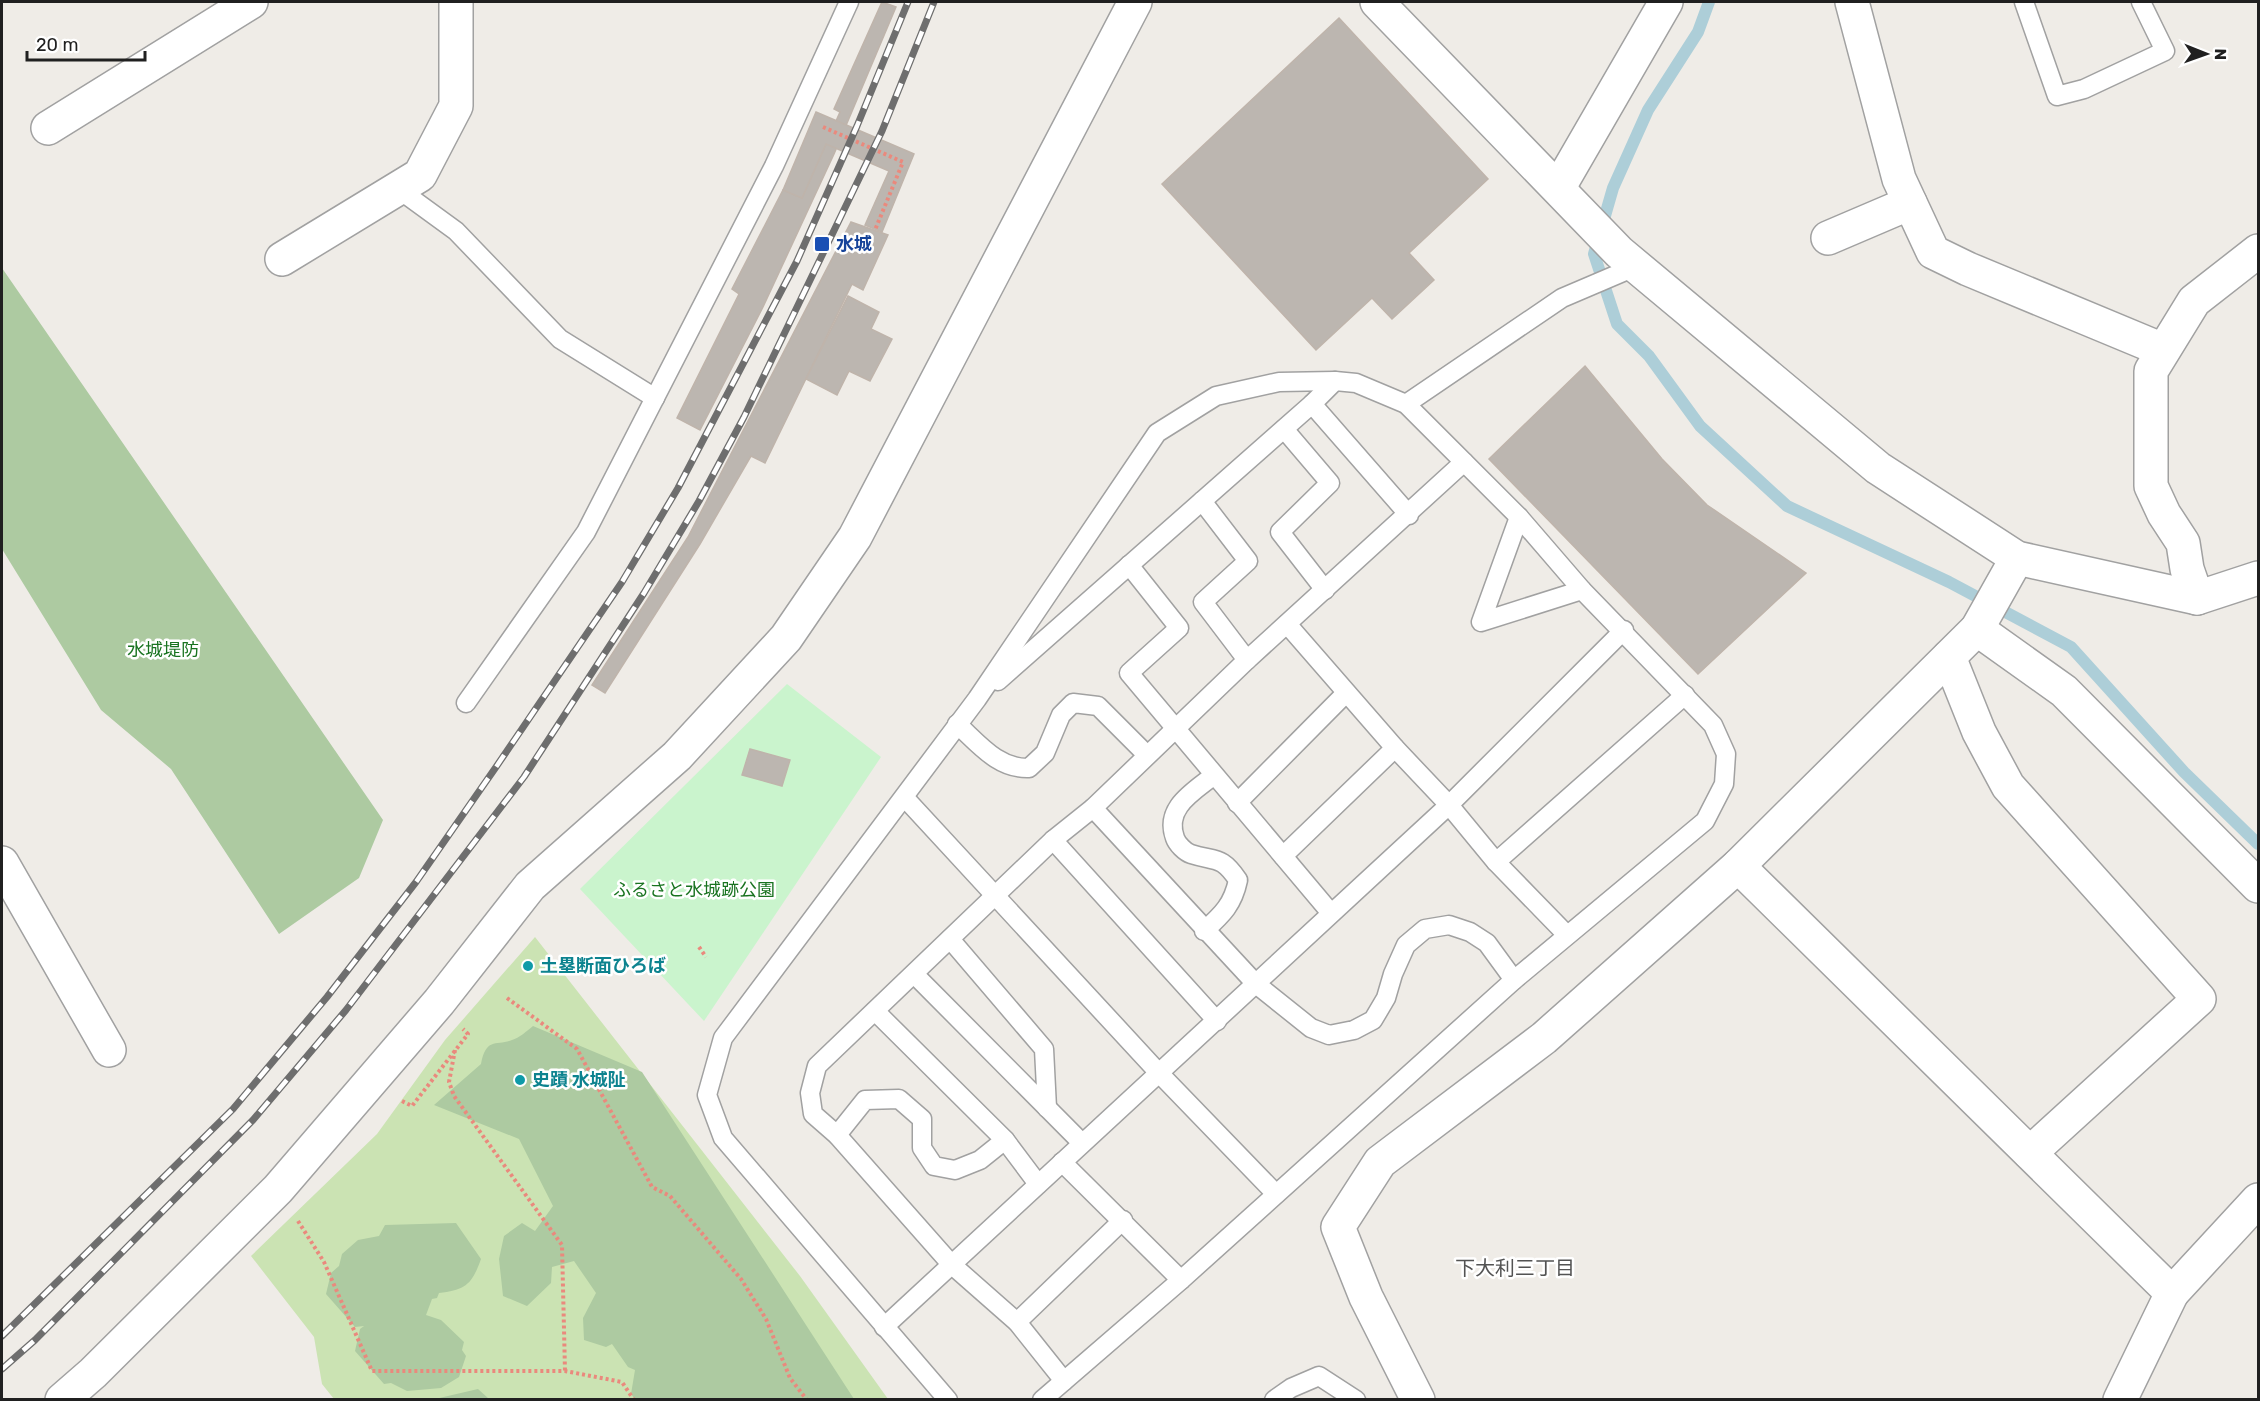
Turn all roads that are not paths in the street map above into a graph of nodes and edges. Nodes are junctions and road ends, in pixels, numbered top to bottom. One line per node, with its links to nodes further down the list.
1 (251, 2): 10 (street)
2 (456, 2): 11 (street)
3 (849, 2): 20 (lane)
4 (1135, 2): 86 (street)
5 (1377, 2): 12 (street)
6 (1666, 2): 12 (street)
7 (1852, 2): 13 (street)
8 (2024, 2): 9 (lane)
9 (2141, 2)
10 (48, 128)
11 (397, 189): 16 (street); 20 (lane)
12 (1565, 194): 17 (street)
13 (1910, 203): 14 (street); 18 (street)
14 (1828, 238)
15 (2259, 251): 18 (street)
16 (282, 259)
17 (1628, 259): 22 (lane); 28 (street)
18 (2163, 350): 33 (street)
19 (1335, 381): 21 (lane); 22 (lane); 41 (lane)
20 (655, 398): 42 (lane)
21 (1312, 404): 23 (lane); 26 (lane)
22 (1406, 404): 24 (lane)
23 (1284, 429): 25 (lane); 31 (lane)
24 (1464, 462): 26 (lane); 27 (lane)
25 (1202, 501): 29 (lane); 38 (lane)
26 (1409, 515): 31 (lane)
27 (1518, 518): 32 (lane); 32 (lane)
28 (2017, 558): 33 (street); 35 (street)
29 (1129, 565): 41 (lane); 44 (lane)
30 (2259, 578): 33 (street)
31 (1325, 590): 34 (lane)
32 (1582, 590): 36 (lane)
33 (2197, 598)
34 (1287, 624): 38 (lane); 39 (lane)
35 (1977, 629): 37 (street); 57 (street)
36 (1624, 630): 40 (lane); 50 (lane)
37 (1949, 657): 56 (street); 74 (street)
38 (1247, 660): 44 (lane)
39 (1346, 693): 45 (lane); 49 (lane)
40 (1685, 695): 54 (lane); 61 (lane)
41 (977, 699): 43 (lane)
42 (466, 703)
43 (957, 724): 46 (lane); 48 (lane)
44 (1177, 729): 46 (lane); 47 (lane)
45 (1395, 748): 50 (lane); 53 (lane)
46 (1146, 754): 51 (lane)
47 (1213, 776): 49 (lane); 60 (lane)
48 (904, 798): 58 (lane); 84 (lane)
49 (1237, 803): 53 (lane)
50 (1449, 805): 54 (lane); 59 (lane)
51 (1093, 808): 52 (lane); 60 (lane)
52 (1053, 840): 58 (lane); 67 (lane)
53 (1283, 856): 59 (lane)
54 (1496, 862): 61 (lane)
55 (2, 863): 68 (street)
56 (1738, 866): 74 (street); 91 (street)
57 (2259, 886)
58 (995, 897): 62 (lane); 69 (lane)
59 (1330, 912): 65 (lane)
60 (1204, 931): 65 (lane)
61 (1567, 935): 64 (lane)
62 (950, 939): 63 (lane); 70 (lane)
63 (915, 975): 66 (lane); 70 (lane)
64 (1514, 980): 65 (lane); 77 (lane)
65 (1256, 984): 67 (lane)
66 (875, 1011): 71 (lane); 72 (lane)
67 (1217, 1021): 69 (lane)
68 (109, 1050)
69 (1158, 1072): 73 (lane); 77 (lane)
70 (1047, 1108): 73 (lane)
71 (837, 1135): 72 (lane); 80 (lane)
72 (1005, 1140): 76 (lane)
73 (1082, 1143): 75 (lane)
74 (2030, 1153): 82 (street)
75 (1062, 1162): 76 (lane); 79 (lane)
76 (1038, 1184): 80 (lane)
77 (1276, 1194): 81 (lane)
78 (2259, 1200): 82 (street)
79 (1123, 1220): 81 (lane); 83 (lane)
80 (951, 1264): 83 (lane); 84 (lane)
81 (1181, 1280): 85 (lane)
82 (2172, 1293): 92 (street)
83 (1017, 1322): 85 (lane)
84 (884, 1327): 87 (lane)
85 (1064, 1381): 88 (lane)
86 (62, 1400)
87 (948, 1400)
88 (1042, 1400)
89 (1274, 1400): 90 (lane)
90 (1356, 1400)
91 (1418, 1400)
92 (2120, 1400)

